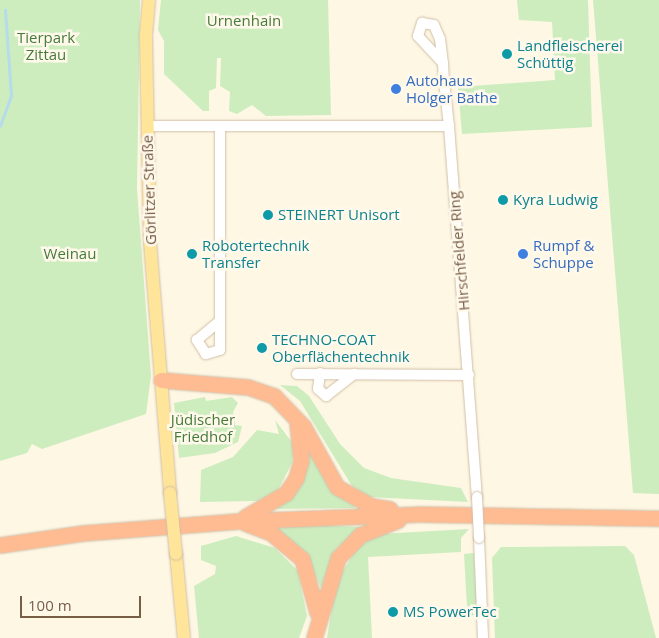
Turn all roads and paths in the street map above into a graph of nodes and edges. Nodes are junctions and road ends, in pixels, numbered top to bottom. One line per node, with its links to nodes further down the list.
1 (149, 0): 3 (main road, Görlitzer Straße)
2 (443, 63): 4 (street, Hirschfelder Ring)
3 (147, 126): 5 (street); 11 (main road, Görlitzer Straße)
4 (450, 126): 5 (street); 10 (street, Hirschfelder Ring)
5 (220, 127): 6 (street)
6 (220, 321)
7 (320, 373): 8 (street); 9 (street); 9 (street)
8 (296, 374)
9 (354, 374): 10 (street)
10 (469, 375): 19 (street, Hirschfelder Ring, bridge)
11 (161, 380): 12 (highway); 18 (main road, Görlitzer Straße, bridge)
12 (296, 418): 13 (highway); 15 (highway)
13 (418, 514): 14 (highway); 15 (highway); 17 (highway)
14 (659, 518)
15 (239, 521): 16 (highway); 17 (highway)
16 (0, 545)
17 (316, 631)
18 (184, 638)
19 (483, 638)

